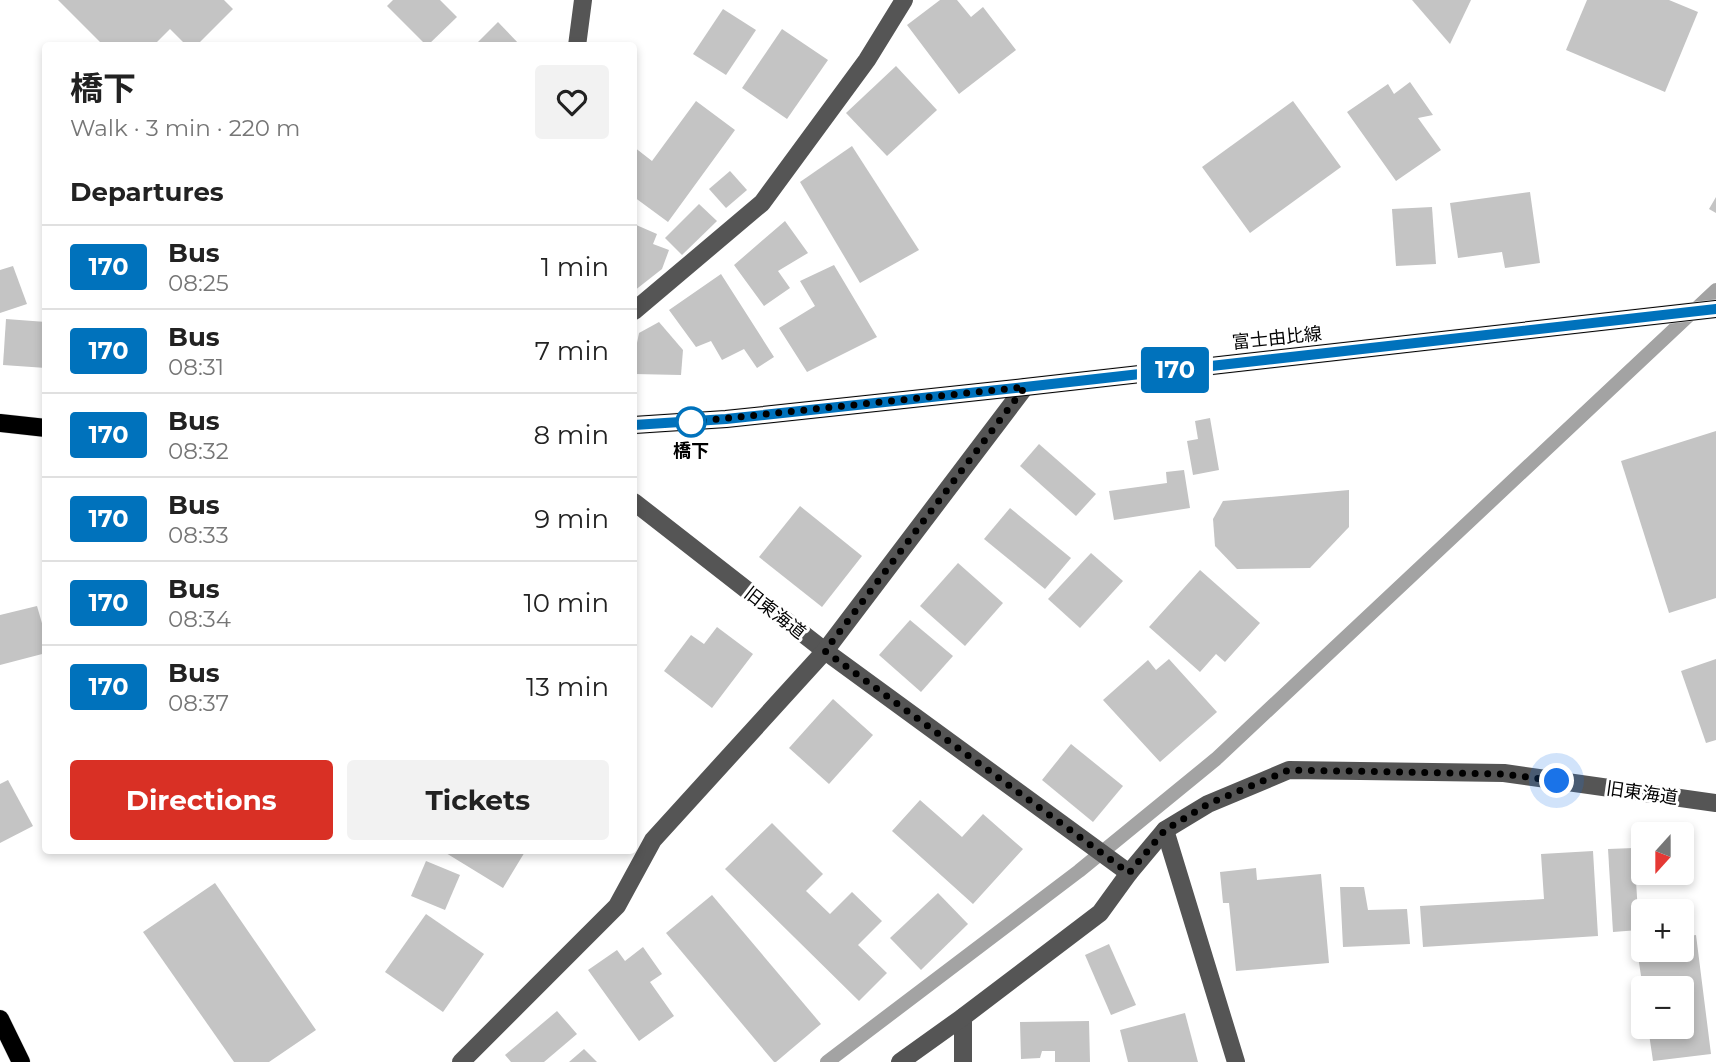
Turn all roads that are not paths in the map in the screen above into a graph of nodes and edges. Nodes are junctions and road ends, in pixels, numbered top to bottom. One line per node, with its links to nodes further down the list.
1 (583, 0): 3 (street)
2 (904, 0): 4 (street)
3 (578, 42)
4 (637, 308)
5 (1716, 309): 6 (main road, 富士由比線)
6 (1025, 387): 8 (main road, 富士由比線); 11 (street)
7 (1, 420): 9 (main road)
8 (637, 425)
9 (42, 427)
10 (637, 504): 11 (street, 旧東海道)
11 (825, 651): 14 (street, 旧東海道); 18 (street)
12 (1716, 803): 13 (street, 旧東海道)
13 (1165, 830): 14 (street, 旧東海道); 21 (street)
14 (1129, 873): 15 (street)
15 (963, 1017): 19 (street); 20 (street)
16 (0, 1019): 17 (main road)
17 (21, 1062)
18 (461, 1062)
19 (900, 1062)
20 (963, 1062)
21 (1237, 1062)

